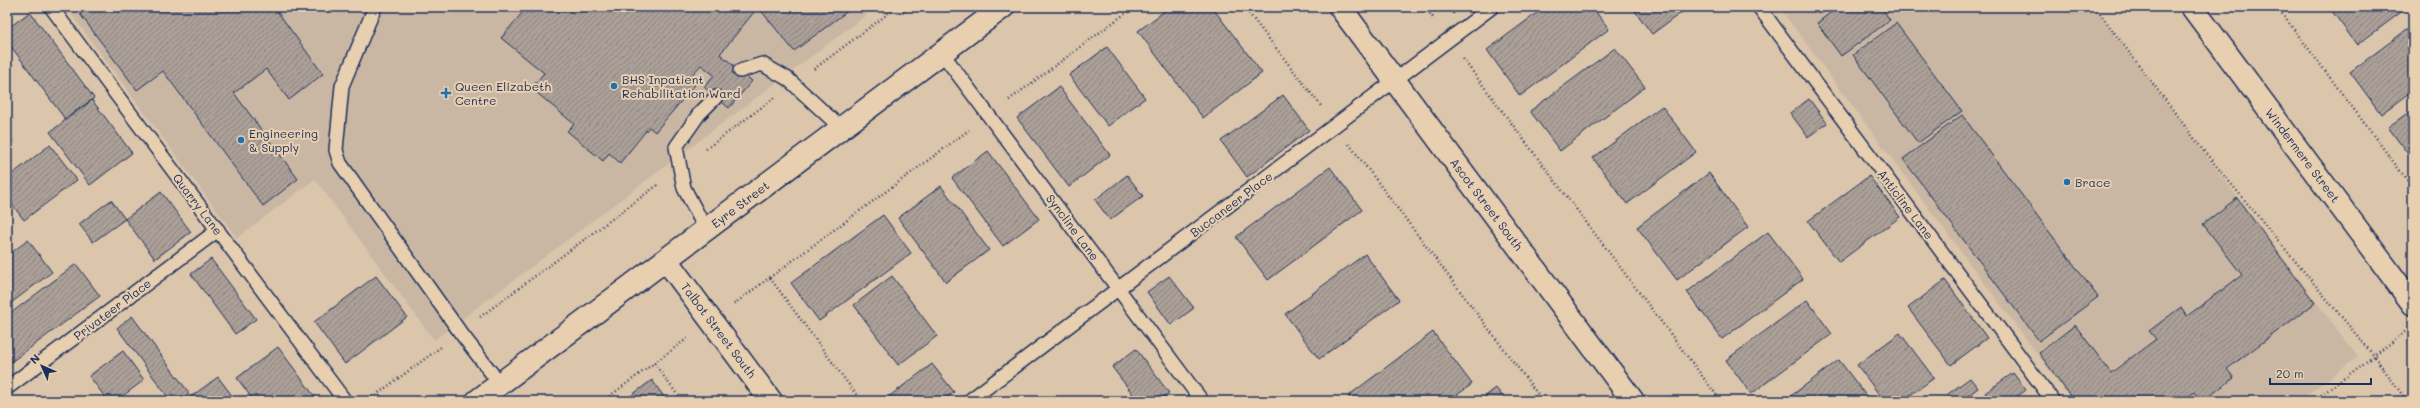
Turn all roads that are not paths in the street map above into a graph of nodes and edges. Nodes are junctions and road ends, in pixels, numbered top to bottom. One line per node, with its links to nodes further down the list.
1 (51, 7): 13 (lane, Quarry Lane)
2 (375, 7): 18 (lane)
3 (1003, 7): 8 (street, Eyre Street)
4 (1340, 7): 10 (street, Ascot Street South)
5 (1492, 7): 10 (lane, Buccaneer Place)
6 (1759, 7): 26 (lane, Anticline Lane)
7 (2192, 7): 17 (street, Windermere Street)
8 (942, 53): 12 (street, Eyre Street); 16 (lane, Syncline Lane)
9 (740, 71): 12 (lane)
10 (1394, 80): 16 (lane, Buccaneer Place); 25 (street, Ascot Street South)
11 (716, 97): 14 (lane)
12 (841, 128): 14 (street, Eyre Street)
13 (218, 230): 19 (lane, Privateer Place); 20 (lane, Quarry Lane)
14 (706, 230): 15 (street, Eyre Street)
15 (666, 260): 18 (street, Eyre Street); 22 (street, Talbot Street South)
16 (1119, 288): 23 (lane, Buccaneer Place); 24 (lane, Syncline Lane)
17 (2413, 304)
18 (500, 384): 21 (street, Eyre Street)
19 (7, 388)
20 (345, 401)
21 (477, 401)
22 (771, 401)
23 (969, 401)
24 (1202, 401)
25 (1633, 401)
26 (2054, 401)

